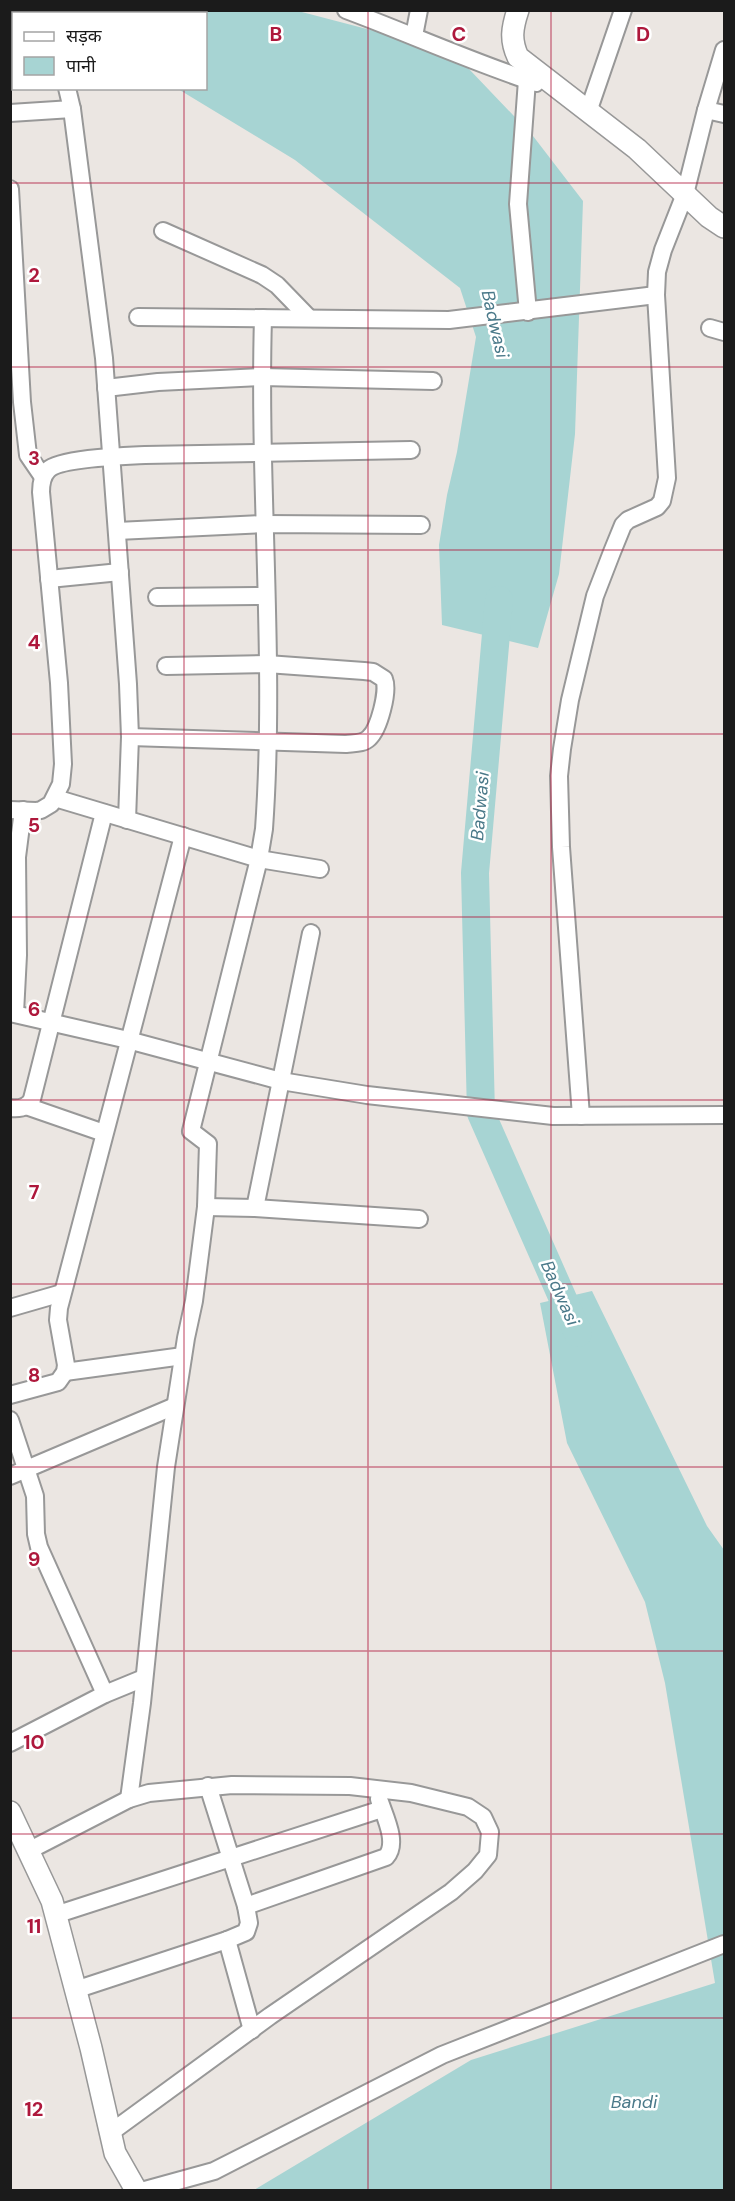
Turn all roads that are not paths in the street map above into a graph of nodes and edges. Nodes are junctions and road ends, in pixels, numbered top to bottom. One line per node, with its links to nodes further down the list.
1 (346, 10): 5 (street)
2 (419, 10): 5 (street)
3 (518, 10): 9 (street)
4 (623, 10): 12 (street)
5 (414, 36): 7 (street)
6 (724, 50): 11 (street)
7 (527, 80): 9 (street); 20 (street)
8 (68, 90): 10 (street)
9 (562, 92): 12 (street)
10 (72, 109): 13 (street); 26 (street)
11 (706, 110): 14 (street); 16 (street)
12 (588, 112): 16 (street)
13 (10, 113)
14 (724, 114)
15 (11, 190): 30 (street)
16 (685, 194): 17 (street); 19 (street)
17 (724, 227)
18 (163, 231): 23 (street)
19 (656, 295): 20 (street); 57 (street)
20 (523, 312): 23 (street)
21 (138, 316): 22 (street)
22 (263, 318): 23 (street); 24 (street)
23 (309, 318)
24 (262, 377): 25 (street); 26 (street); 28 (street)
25 (434, 381)
26 (106, 388): 29 (street)
27 (411, 450): 28 (street)
28 (262, 454): 29 (street); 31 (street)
29 (111, 457): 30 (street); 33 (street)
30 (43, 477): 35 (street)
31 (264, 524): 32 (street); 33 (street); 36 (street)
32 (422, 525)
33 (117, 531): 34 (street)
34 (120, 572): 35 (street); 40 (street)
35 (50, 579): 42 (street)
36 (266, 596): 37 (street); 38 (street)
37 (157, 597)
38 (267, 664): 39 (street); 41 (street); 41 (street)
39 (166, 666)
40 (130, 737): 41 (street); 45 (street)
41 (266, 740): 47 (street)
42 (55, 798): 43 (street); 44 (street)
43 (17, 810): 50 (street)
44 (104, 813): 45 (street); 51 (street)
45 (127, 820): 46 (street)
46 (183, 836): 47 (street); 52 (street)
47 (258, 859): 48 (street); 53 (street)
48 (320, 869)
49 (311, 933): 54 (street)
50 (13, 1013): 51 (street)
51 (51, 1021): 52 (street); 55 (street)
52 (128, 1040): 53 (street); 58 (street)
53 (207, 1061): 54 (street); 59 (street)
54 (281, 1081): 57 (street); 60 (street)
55 (18, 1107): 58 (street)
56 (724, 1115): 57 (street)
57 (581, 1116)
58 (104, 1133): 62 (street)
59 (206, 1207): 60 (street); 64 (street)
60 (255, 1208): 61 (street)
61 (420, 1219)
62 (62, 1293): 63 (street); 65 (street)
63 (10, 1308)
64 (183, 1356): 65 (street); 67 (street)
65 (65, 1372): 66 (street)
66 (10, 1395)
67 (175, 1406): 69 (street); 71 (street)
68 (10, 1420): 69 (street)
69 (27, 1469): 70 (street); 72 (street)
70 (10, 1476)
71 (144, 1678): 72 (street); 76 (street)
72 (105, 1694): 73 (street)
73 (10, 1743)
74 (208, 1786): 75 (street); 76 (street); 80 (street)
75 (376, 1789): 77 (street); 86 (street)
76 (129, 1798): 79 (street)
77 (382, 1809): 80 (street); 81 (street)
78 (10, 1812): 79 (street)
79 (28, 1851): 82 (street)
80 (230, 1858): 81 (street); 82 (street)
81 (246, 1906): 83 (street)
82 (55, 1915): 85 (street)
83 (227, 1940): 85 (street); 86 (street)
84 (724, 1944): 89 (street)
85 (75, 1990): 87 (street)
86 (252, 2030): 87 (street)
87 (110, 2133): 88 (street)
88 (136, 2190)
89 (145, 2190)

